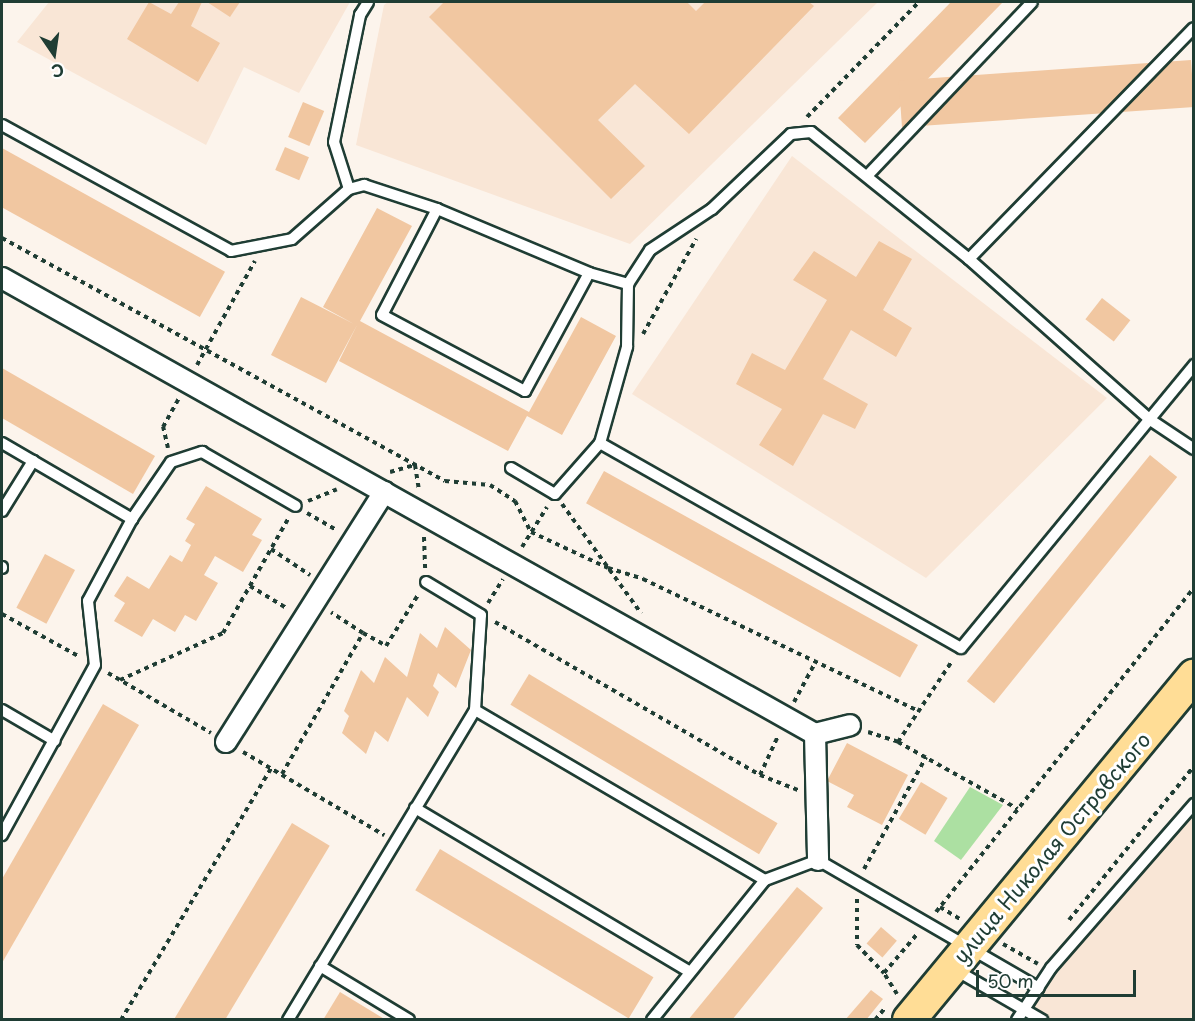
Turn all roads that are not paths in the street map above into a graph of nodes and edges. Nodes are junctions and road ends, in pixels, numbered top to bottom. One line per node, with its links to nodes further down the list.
1 (368, 2): 6 (lane)
2 (1032, 2): 5 (lane)
3 (1194, 28): 8 (lane)
4 (2, 125): 6 (lane)
5 (868, 175): 8 (lane); 11 (lane)
6 (349, 189): 7 (lane)
7 (437, 208): 9 (lane); 9 (lane)
8 (969, 259): 13 (lane)
9 (589, 273): 11 (lane)
10 (2, 278): 19 (street)
11 (628, 284): 15 (lane)
12 (1194, 365): 13 (lane)
13 (1149, 419): 15 (lane); 16 (lane)
14 (2, 443): 17 (lane)
15 (600, 443): 18 (lane)
16 (1194, 449)
17 (33, 461): 21 (lane); 22 (lane)
18 (511, 468)
19 (384, 492): 28 (street); 30 (street)
20 (296, 506): 22 (lane)
21 (2, 511)
22 (132, 519): 29 (lane)
23 (426, 582): 26 (lane)
24 (1194, 676): 36 (main road, улица Николая Островского)
25 (2, 710): 29 (lane)
26 (475, 710): 32 (lane); 35 (lane)
27 (850, 725): 28 (street)
28 (815, 734): 34 (street)
29 (55, 741): 33 (lane)
30 (226, 742)
31 (1194, 804): 39 (lane)
32 (415, 808): 37 (lane); 38 (lane)
33 (2, 835)
34 (818, 860): 35 (lane); 36 (lane)
35 (765, 880): 38 (lane)
36 (959, 958): 39 (lane); 40 (lane); 44 (main road, улица Николая Островского)
37 (320, 966): 41 (lane); 42 (lane)
38 (690, 972): 43 (lane)
39 (1039, 988): 40 (lane)
40 (1026, 1009): 45 (lane); 46 (lane)
41 (288, 1020)
42 (409, 1020)
43 (652, 1020)
44 (909, 1020)
45 (1017, 1020)
46 (1042, 1020)

